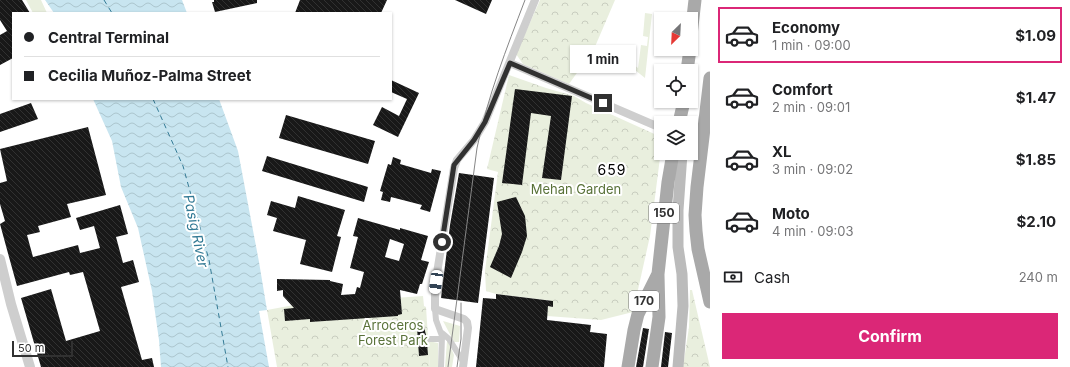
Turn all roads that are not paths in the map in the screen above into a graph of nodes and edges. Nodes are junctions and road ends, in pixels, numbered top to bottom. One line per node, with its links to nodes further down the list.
1 (535, 0): 4 (street)
2 (694, 0): 3 (main road)
3 (693, 12)
4 (510, 63): 6 (street); 12 (street)
5 (710, 78): 11 (main road, 150)
6 (654, 125)
7 (672, 160): 10 (main road, 150)
8 (682, 160): 20 (main road)
9 (0, 259): 16 (street)
10 (658, 274): 18 (main road, 170); 19 (main road, 150)
11 (710, 302)
12 (435, 309): 13 (street); 15 (street)
13 (442, 336): 14 (street); 15 (street); 17 (street)
14 (428, 340)
15 (463, 365)
16 (30, 367)
17 (441, 367)
18 (628, 367)
19 (652, 367)
20 (678, 367)

